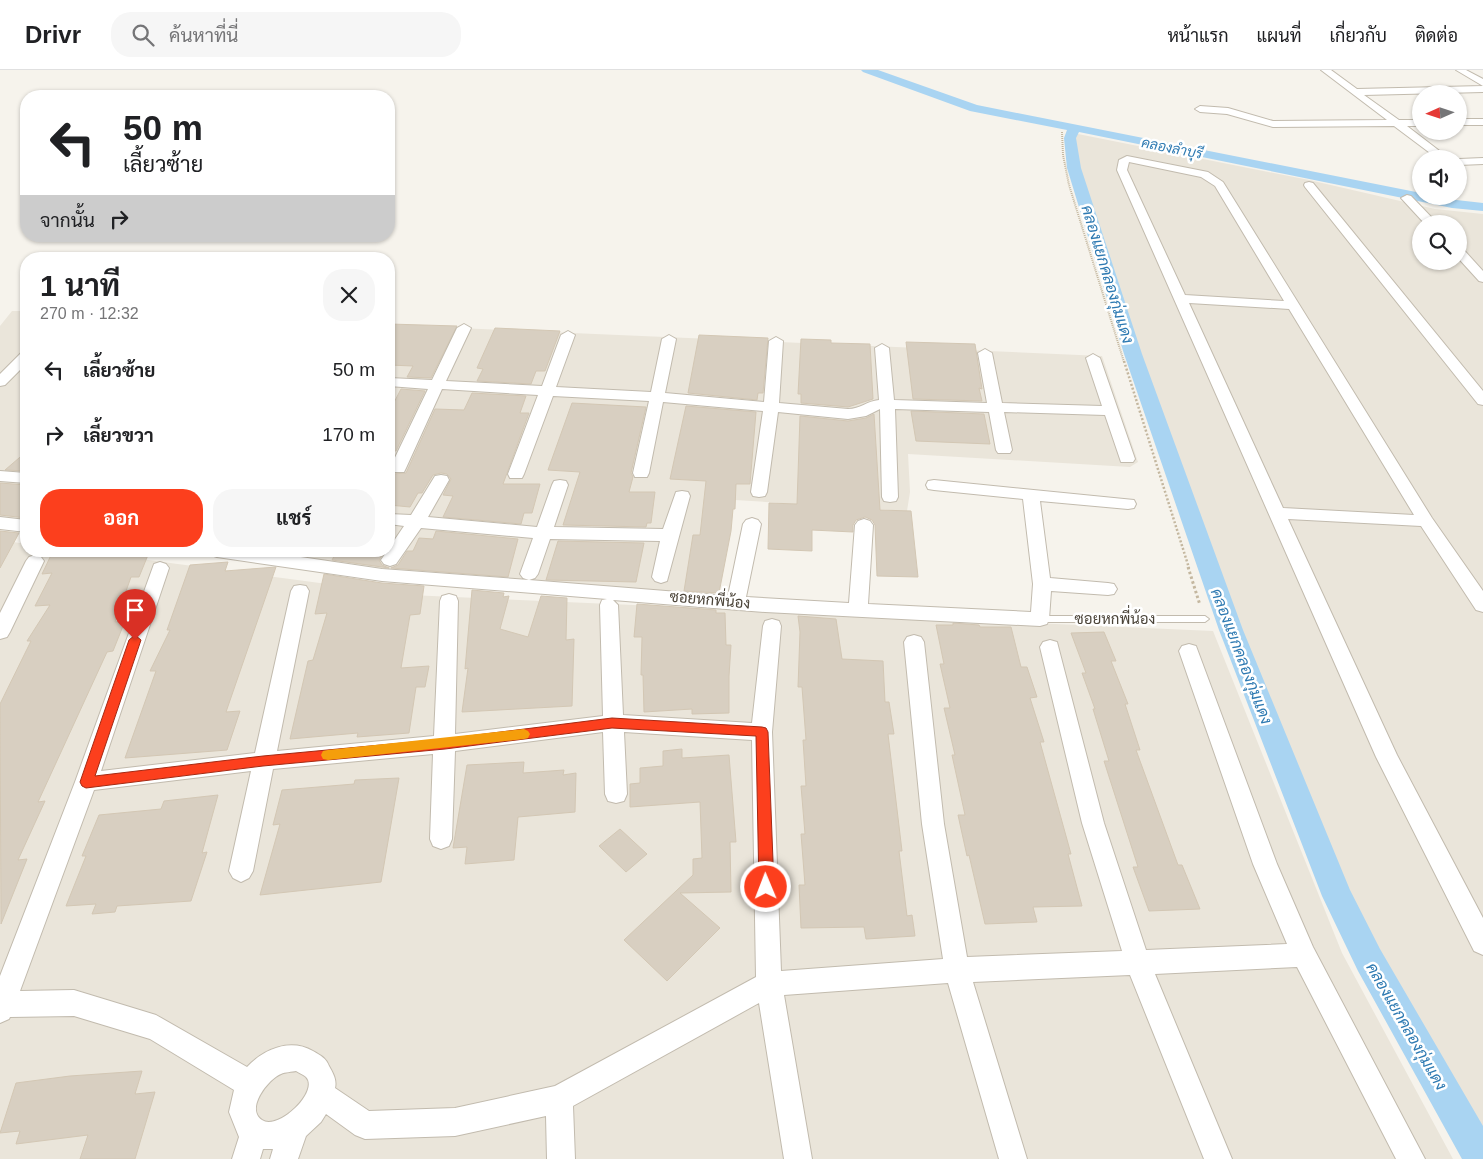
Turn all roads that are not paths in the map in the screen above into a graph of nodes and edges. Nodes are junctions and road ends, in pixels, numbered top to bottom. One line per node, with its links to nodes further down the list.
1 (1324, 70): 5 (street)
2 (1460, 70): 3 (street)
3 (1483, 83)
4 (1483, 90): 5 (street)
5 (1354, 92): 10 (street)
6 (1200, 110): 10 (street)
7 (1468, 122): 8 (street)
8 (1483, 122)
9 (1412, 123): 10 (street)
10 (1397, 124): 11 (street)
11 (1433, 150)
12 (1467, 162): 13 (street)
13 (1483, 162)
14 (1309, 185): 36 (street)
15 (1407, 198): 16 (street)
16 (1423, 215)
17 (1467, 261): 18 (street)
18 (1483, 278)
19 (1180, 300): 20 (street); 20 (street); 56 (street)
20 (1292, 305): 58 (street)
21 (464, 328): 33 (street)
22 (568, 334): 34 (street)
23 (669, 339): 35 (street)
24 (776, 341): 38 (street)
25 (882, 348): 37 (street)
26 (984, 353): 39 (street)
27 (1093, 358): 40 (street)
28 (20, 360): 29 (street)
29 (0, 361)
30 (20, 364): 31 (street)
31 (0, 382)
32 (395, 382): 33 (street)
33 (437, 384): 34 (street); 43 (street)
34 (547, 390): 35 (street); 44 (street)
35 (657, 397): 38 (street); 45 (street)
36 (1483, 401)
37 (887, 404): 38 (street); 39 (street); 54 (street)
38 (771, 407): 51 (street)
39 (994, 407): 40 (street); 41 (street)
40 (1110, 410): 42 (street)
41 (1004, 450)
42 (1127, 458)
43 (398, 468)
44 (516, 474)
45 (641, 474)
46 (0, 476): 47 (street)
47 (20, 478)
48 (441, 480): 59 (street)
49 (934, 485): 52 (street)
50 (560, 486): 64 (street)
51 (759, 492)
52 (1031, 495): 55 (street); 74 (street)
53 (682, 496): 65 (street)
54 (890, 497)
55 (1128, 504)
56 (1276, 514): 58 (street); 97 (street)
57 (395, 520): 59 (street)
58 (1426, 521): 80 (street)
59 (416, 522): 64 (street); 66 (street)
60 (0, 523): 62 (street)
61 (752, 524): 78 (street)
62 (20, 525)
63 (864, 525): 81 (street)
64 (542, 533): 65 (street); 72 (street)
65 (670, 535): 73 (street)
66 (395, 553)
67 (257, 557): 78 (street, ซอยหกพี่น้อง)
68 (392, 557): 69 (street)
69 (390, 560)
70 (34, 561): 85 (street)
71 (160, 568): 93 (street)
72 (529, 574)
73 (661, 577)
74 (1042, 584): 75 (street); 82 (street)
75 (1108, 589)
76 (300, 591): 92 (street)
77 (449, 602): 91 (street)
78 (736, 603): 81 (street, ซอยหกพี่น้อง)
79 (609, 604): 89 (street)
80 (1483, 605)
81 (858, 610): 82 (street, ซอยหกพี่น้อง)
82 (1040, 619): 83 (lane, ซอยหกพี่น้อง)
83 (1205, 620)
84 (772, 626): 90 (street)
85 (0, 632)
86 (914, 642): 100 (street)
87 (1050, 647): 99 (street)
88 (1189, 651): 98 (street)
89 (612, 723): 90 (street); 91 (street); 94 (street)
90 (762, 732): 101 (street)
91 (445, 744): 92 (street); 95 (street)
92 (263, 761): 93 (street); 96 (street)
93 (86, 782): 102 (street)
94 (616, 794)
95 (441, 839)
96 (241, 871)
97 (1483, 944)
98 (1304, 955): 99 (street); 113 (street)
99 (1138, 963): 100 (street); 112 (street)
100 (957, 970): 101 (street); 111 (street)
101 (769, 984): 105 (street); 110 (street)
102 (1, 1006): 103 (street)
103 (251, 1085): 104 (street); 107 (street)
104 (322, 1095): 105 (street); 106 (street)
105 (559, 1099): 109 (street)
106 (293, 1132): 107 (street); 108 (street)
107 (250, 1146)
108 (284, 1159)
109 (561, 1159)
110 (798, 1159)
111 (1013, 1159)
112 (1218, 1159)
113 (1411, 1159)

